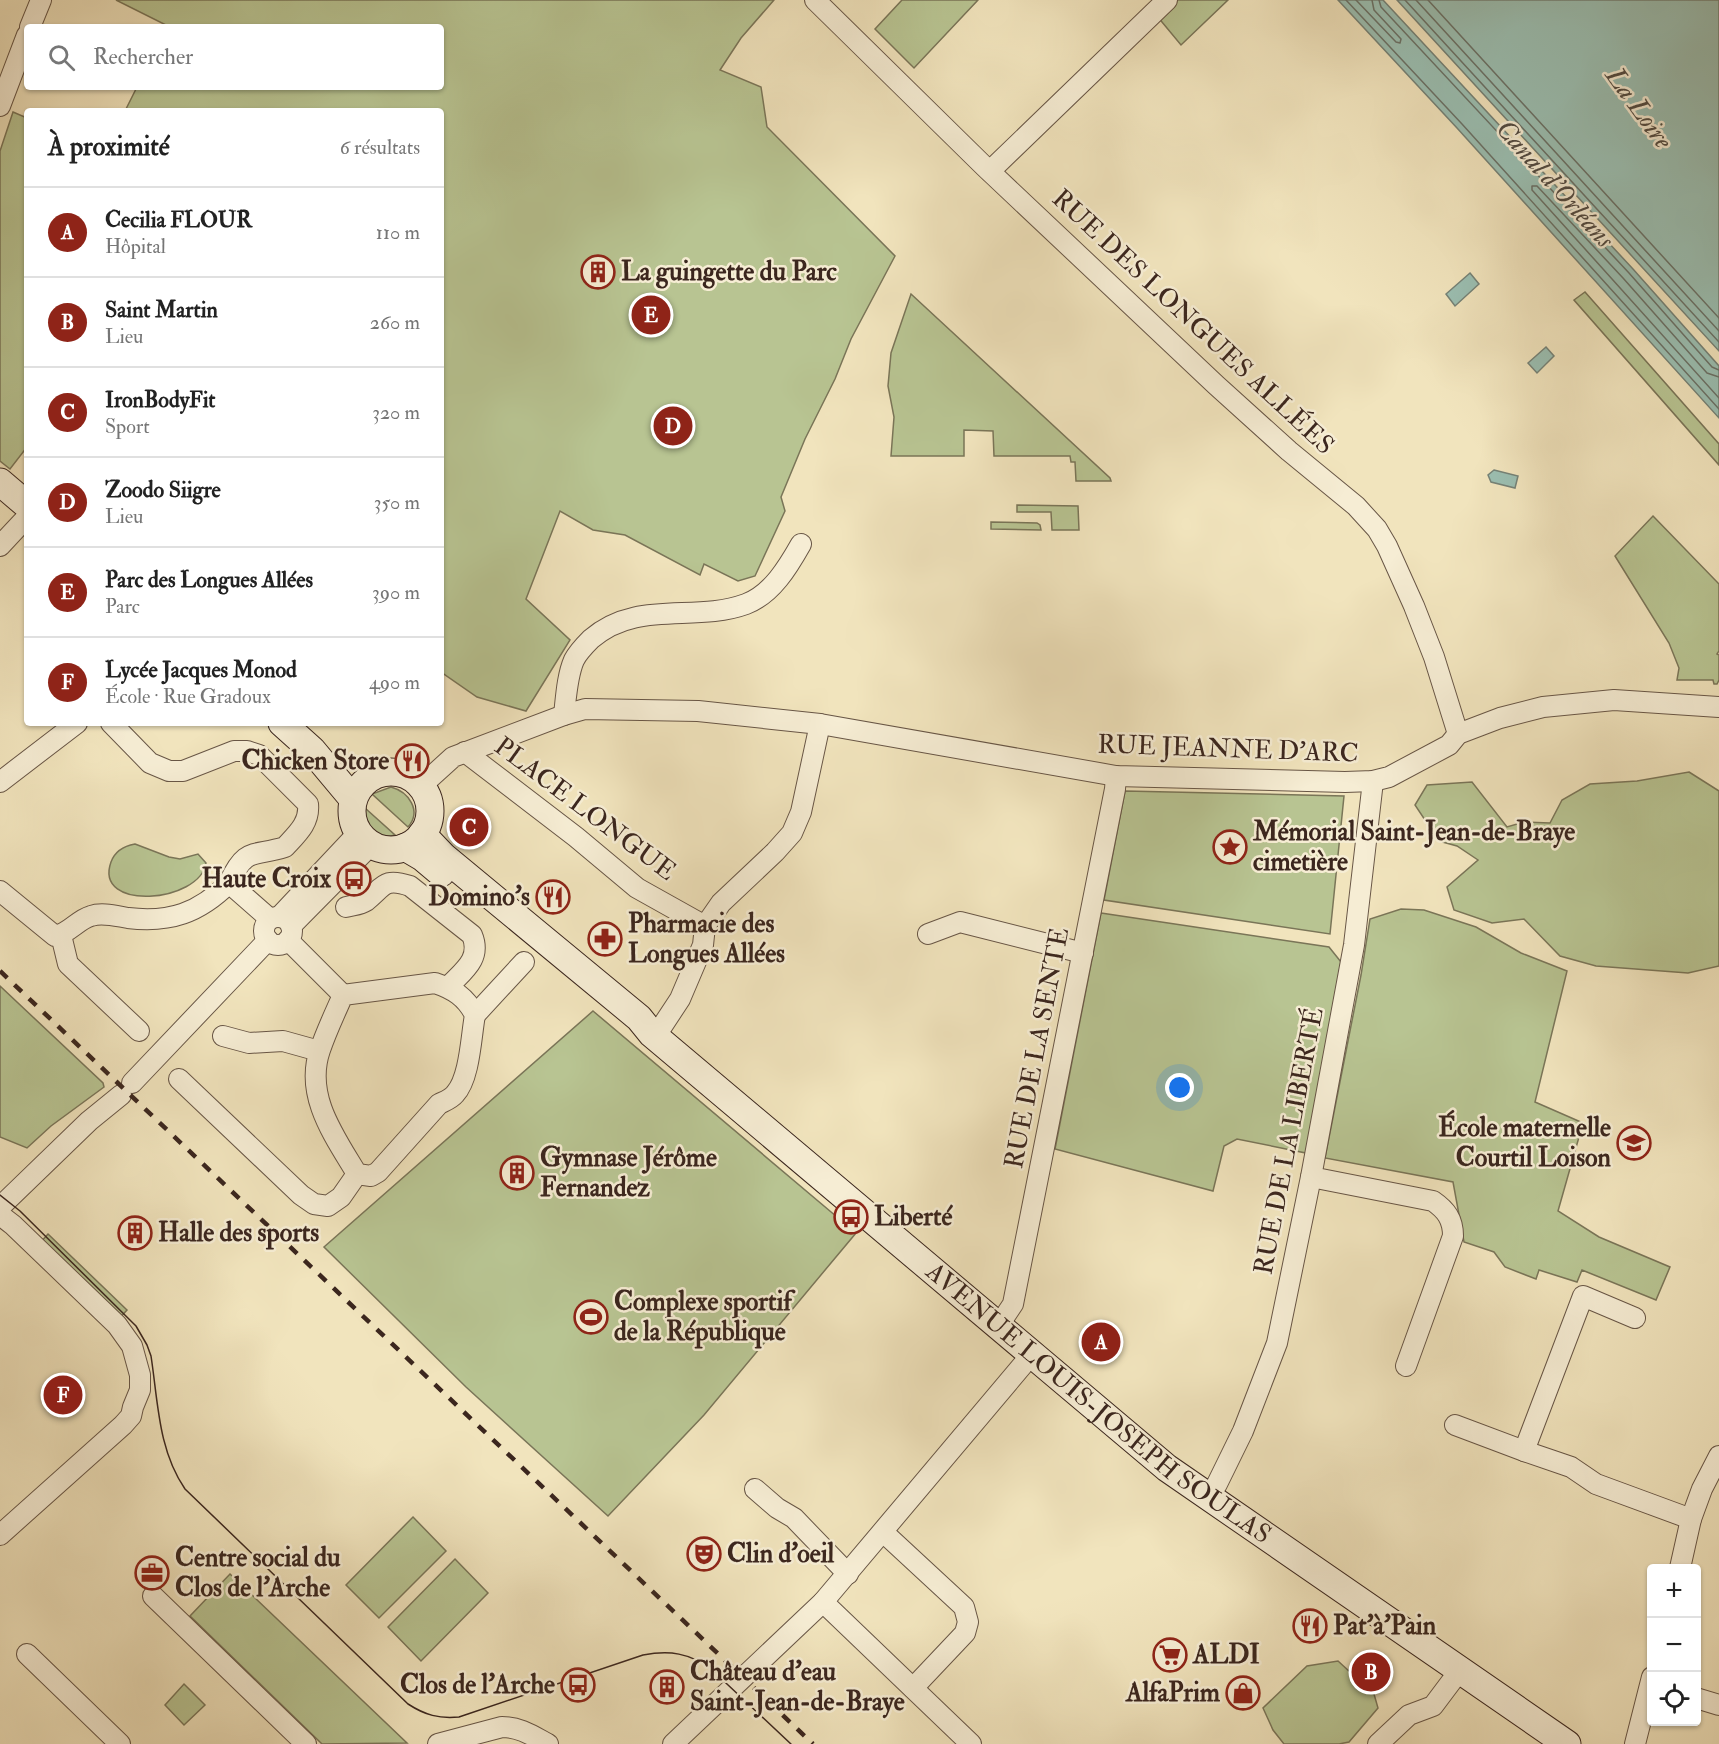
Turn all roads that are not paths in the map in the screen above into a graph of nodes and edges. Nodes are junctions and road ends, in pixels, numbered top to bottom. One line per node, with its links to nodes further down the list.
1 (41, 0): 4 (street)
2 (815, 0): 7 (street, RUE DES LONGUES ALLÉES)
3 (1167, 0): 7 (street)
4 (31, 24)
5 (24, 43): 6 (street)
6 (0, 106)
7 (990, 171): 19 (street, RUE DES LONGUES ALLÉES)
8 (0, 482): 9 (main road)
9 (24, 502)
10 (24, 520): 12 (street)
11 (801, 544): 14 (street)
12 (0, 546)
13 (1719, 707): 19 (street, RUE JEANNE D'ARC)
14 (570, 713): 15 (street, RUE JEANNE D'ARC); 20 (street, RUE JEANNE D'ARC)
15 (820, 724): 21 (street, RUE JEANNE D'ARC); 32 (street)
16 (74, 726): 23 (street)
17 (114, 726): 28 (street)
18 (285, 726): 25 (main road)
19 (1458, 734): 22 (street, RUE JEANNE D'ARC)
20 (465, 752): 24 (street, RUE JEANNE D'ARC); 32 (street, PLACE LONGUE)
21 (1116, 776): 22 (street, RUE JEANNE D'ARC); 35 (street, RUE DE LA SENTE)
22 (1373, 781): 46 (street, RUE DE LA LIBERTÉ)
23 (0, 782)
24 (421, 786): 25 (main road); 27 (main road)
25 (359, 790): 26 (main road)
26 (365, 839): 27 (main road); 31 (street)
27 (414, 841): 42 (main road, AVENUE LOUIS-JOSEPH SOULAS)
28 (229, 883): 31 (street); 34 (street)
29 (0, 891): 34 (street)
30 (346, 907): 37 (street)
31 (282, 926): 38 (street); 47 (street)
32 (705, 926): 42 (street)
33 (928, 933): 35 (street)
34 (61, 935): 40 (street)
35 (1083, 953): 50 (street, RUE DE LA SENTE)
36 (524, 962): 39 (street)
37 (448, 987): 38 (street); 39 (street)
38 (343, 995): 43 (street)
39 (475, 1015): 45 (street)
40 (139, 1031)
41 (224, 1036): 43 (street)
42 (653, 1036): 50 (main road, AVENUE LOUIS-JOSEPH SOULAS)
43 (319, 1051): 45 (street)
44 (179, 1079): 45 (street)
45 (357, 1174)
46 (1311, 1177): 52 (street); 57 (street, RUE DE LA LIBERTÉ)
47 (0, 1207)
48 (0, 1215): 60 (street)
49 (1635, 1318): 54 (street)
50 (999, 1325): 51 (main road, AVENUE LOUIS-JOSEPH SOULAS)
51 (1032, 1354): 57 (main road, AVENUE LOUIS-JOSEPH SOULAS); 59 (street)
52 (1406, 1366)
53 (1455, 1425): 54 (street)
54 (1524, 1451): 58 (street)
55 (1719, 1456): 58 (street)
56 (755, 1489): 62 (street)
57 (1208, 1498): 66 (main road, AVENUE LOUIS-JOSEPH SOULAS)
58 (1691, 1519): 61 (street)
59 (883, 1532): 62 (street); 67 (street)
60 (0, 1535)
61 (1681, 1564)
62 (848, 1574): 64 (street)
63 (153, 1596): 71 (street)
64 (823, 1602): 67 (street); 75 (street)
65 (27, 1654): 72 (street)
66 (1460, 1670): 77 (street); 78 (main road, AVENUE LOUIS-JOSEPH SOULAS)
67 (913, 1688): 76 (street)
68 (1647, 1699): 79 (street)
69 (1701, 1700): 70 (street)
70 (1719, 1705)
71 (295, 1740)
72 (120, 1744)
73 (438, 1744): 74 (street)
74 (548, 1744)
75 (673, 1744)
76 (971, 1744)
77 (1378, 1744)
78 (1567, 1744)
79 (1635, 1744)

